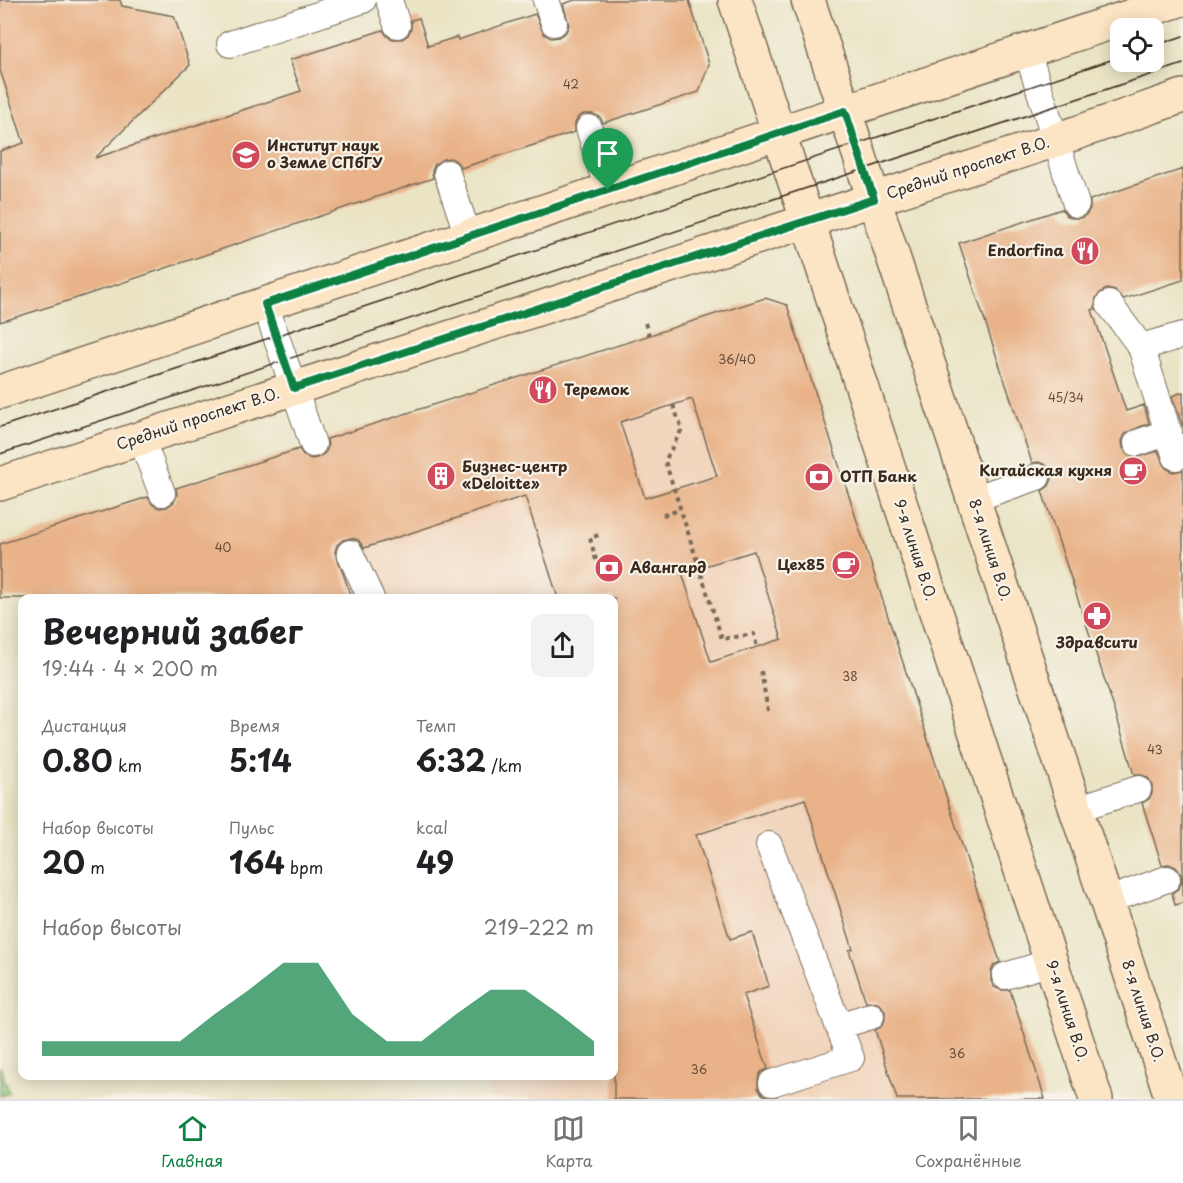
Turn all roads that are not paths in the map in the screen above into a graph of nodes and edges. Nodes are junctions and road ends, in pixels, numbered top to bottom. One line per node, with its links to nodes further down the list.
1 (363, 0): 7 (lane)
2 (389, 0): 6 (lane)
3 (735, 0): 12 (main road, 9-я линия В.О.)
4 (808, 0): 10 (main road, 8-я линия В.О.)
5 (1179, 0): 8 (main road)
6 (397, 25)
7 (230, 44)
8 (1027, 51): 10 (main road); 13 (lane)
9 (1183, 96): 13 (main road, Средний проспект В.О.)
10 (845, 111): 12 (main road); 16 (main road, 8-я линия В.О.)
11 (589, 128): 15 (lane)
12 (779, 133): 15 (main road); 18 (main road, 9-я линия В.О.)
13 (1056, 140): 16 (main road, Средний проспект В.О.); 17 (lane)
14 (447, 173): 19 (lane)
15 (608, 190): 19 (main road)
16 (874, 199): 18 (main road, Средний проспект В.О.); 34 (main road, 8-я линия В.О.)
17 (1076, 204)
18 (807, 221): 24 (main road, Средний проспект В.О.); 42 (main road, 9-я линия В.О.)
19 (468, 236): 20 (main road)
20 (265, 304): 24 (lane); 25 (main road)
21 (1109, 304): 23 (lane)
22 (1183, 335): 23 (lane)
23 (1141, 347): 26 (lane)
24 (294, 388): 27 (main road, Средний проспект В.О.); 29 (lane)
25 (0, 392)
26 (1169, 432): 28 (lane); 30 (lane)
27 (141, 438): 32 (main road, Средний проспект В.О.); 33 (lane)
28 (1137, 443)
29 (313, 444)
30 (1176, 457)
31 (1037, 477): 34 (lane)
32 (0, 484)
33 (162, 493)
34 (973, 499): 38 (main road, 8-я линия В.О.)
35 (350, 553): 36 (lane)
36 (369, 594)
37 (1138, 789): 38 (lane)
38 (1076, 809): 41 (main road, 8-я линия В.О.)
39 (769, 845): 45 (lane)
40 (1167, 879): 41 (lane)
41 (1106, 901): 48 (main road, 8-я линия В.О.)
42 (1051, 962): 43 (lane); 47 (main road, 9-я линия В.О.)
43 (1005, 976)
44 (871, 1016): 45 (lane)
45 (838, 1026): 46 (lane)
46 (772, 1083)
47 (1096, 1099)
48 (1172, 1099)

